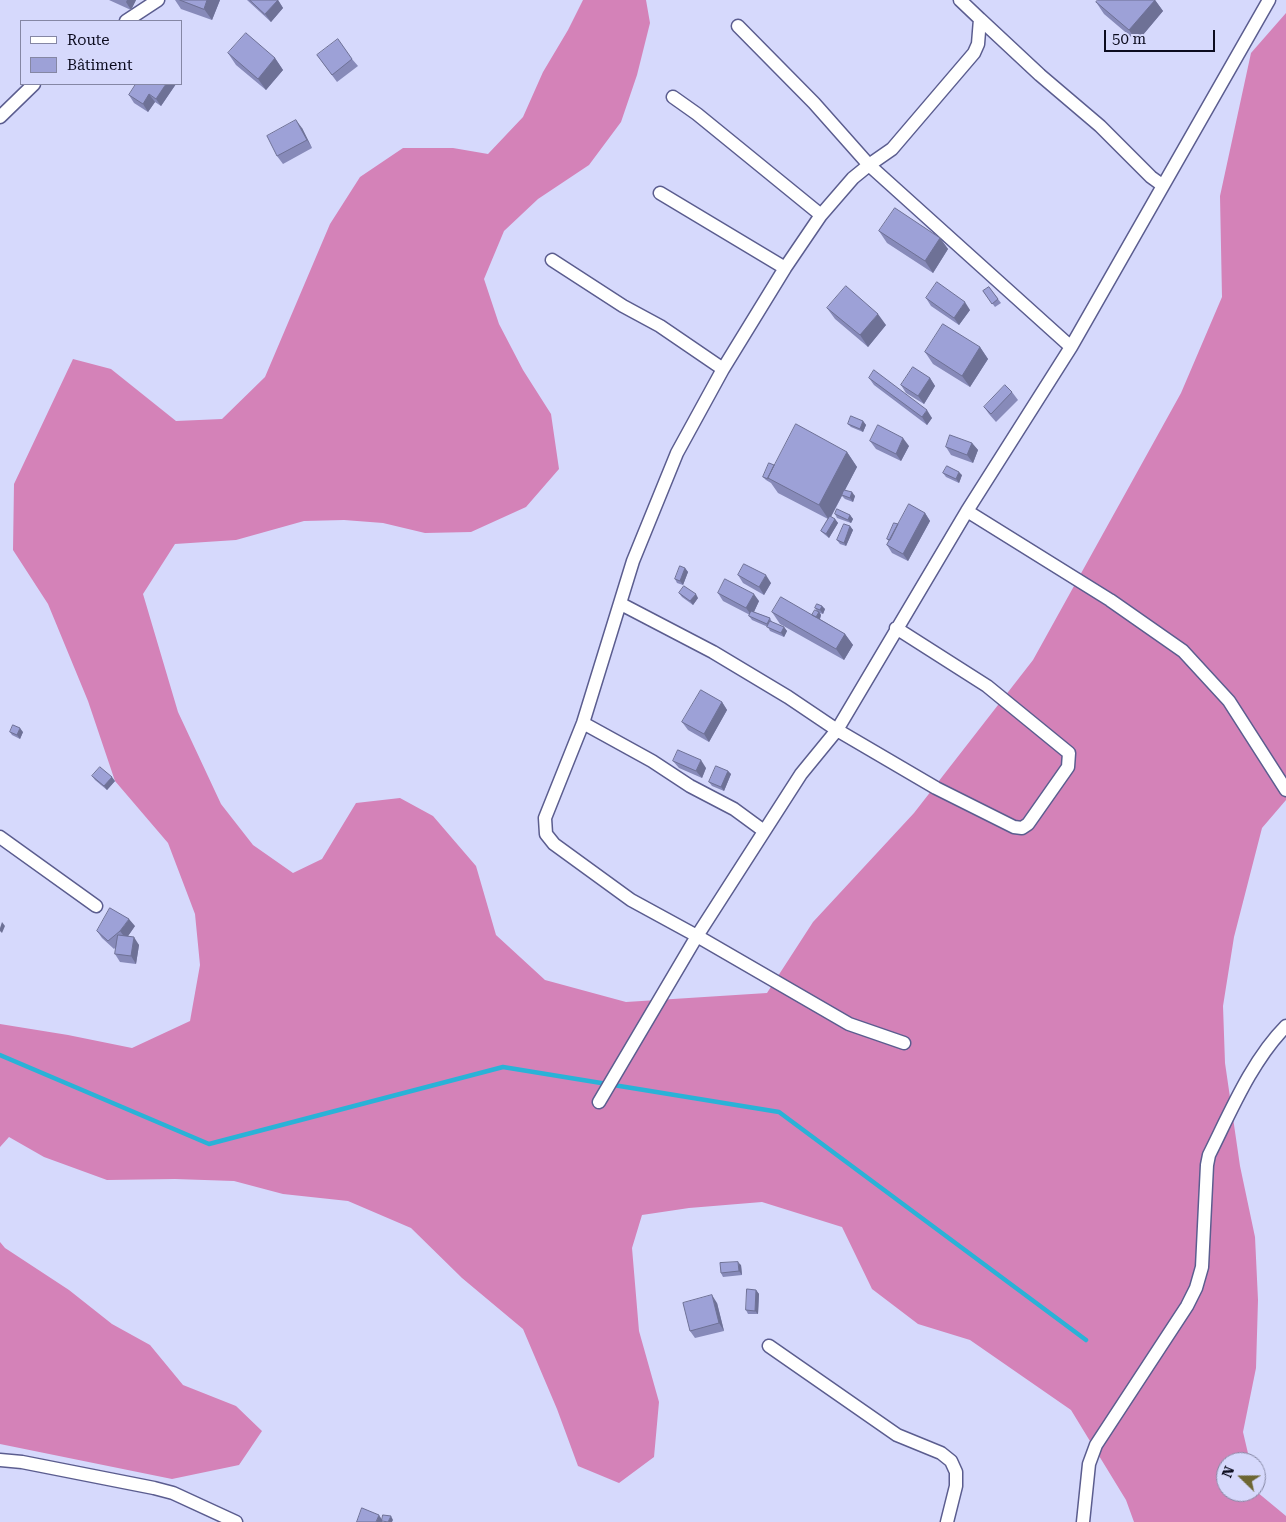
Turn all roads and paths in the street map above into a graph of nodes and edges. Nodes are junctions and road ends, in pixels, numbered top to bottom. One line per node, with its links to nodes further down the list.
1 (158, 0): 5 (street)
2 (960, 0): 4 (street)
3 (1268, 0): 11 (street)
4 (980, 19): 10 (street); 11 (street)
5 (128, 20)
6 (738, 26): 10 (street)
7 (33, 85): 9 (street)
8 (672, 97): 13 (street)
9 (0, 118)
10 (869, 165): 13 (street); 16 (street)
11 (1162, 185): 16 (street)
12 (660, 193): 15 (street)
13 (821, 215): 15 (street)
14 (552, 260): 17 (street)
15 (785, 268): 17 (street)
16 (1071, 347): 18 (street)
17 (724, 369): 19 (street)
18 (967, 511): 20 (street); 23 (street)
19 (621, 604): 21 (street); 22 (street)
20 (896, 628): 22 (street); 22 (street)
21 (583, 723): 24 (street); 27 (street)
22 (836, 730): 24 (street)
23 (1286, 790)
24 (764, 831): 27 (street)
25 (0, 837): 26 (street)
26 (96, 906)
27 (696, 936): 29 (street); 30 (street)
28 (1286, 1026): 35 (street)
29 (904, 1043)
30 (599, 1102)
31 (769, 1346): 34 (street)
32 (0, 1460): 33 (street)
33 (236, 1522)
34 (947, 1522)
35 (1083, 1522)

